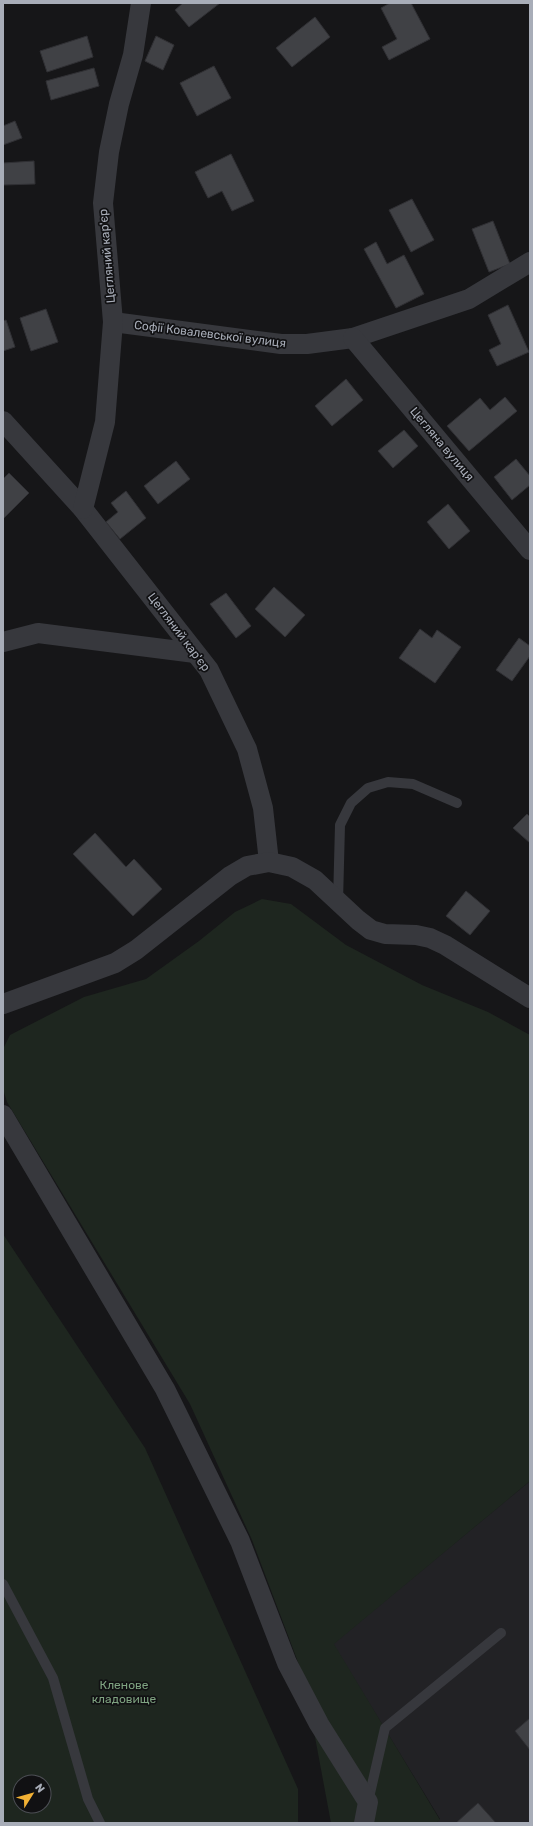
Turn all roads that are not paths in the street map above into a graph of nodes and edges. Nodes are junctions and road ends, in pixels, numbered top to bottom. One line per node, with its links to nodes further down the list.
1 (141, 3): 3 (street, Цегляний кар'єр)
2 (530, 262): 4 (street, Софії Ковалевської вулиця)
3 (113, 322): 4 (street, Софії Ковалевської вулиця); 6 (street, Цегляний кар'єр)
4 (353, 338): 7 (street, Цегляна вулиця)
5 (3, 421): 6 (street, Цегляний кар'єр)
6 (83, 509): 9 (street, Цегляний кар'єр)
7 (530, 550)
8 (3, 642): 9 (street)
9 (195, 653): 11 (street, Цегляний кар'єр)
10 (457, 803): 12 (lane)
11 (269, 862): 12 (street); 14 (street)
12 (338, 902): 13 (street)
13 (530, 998)
14 (3, 1004)
15 (3, 1115): 18 (street)
16 (3, 1584): 19 (lane)
17 (501, 1632): 18 (lane)
18 (368, 1802): 20 (street)
19 (100, 1823)
20 (364, 1823)

